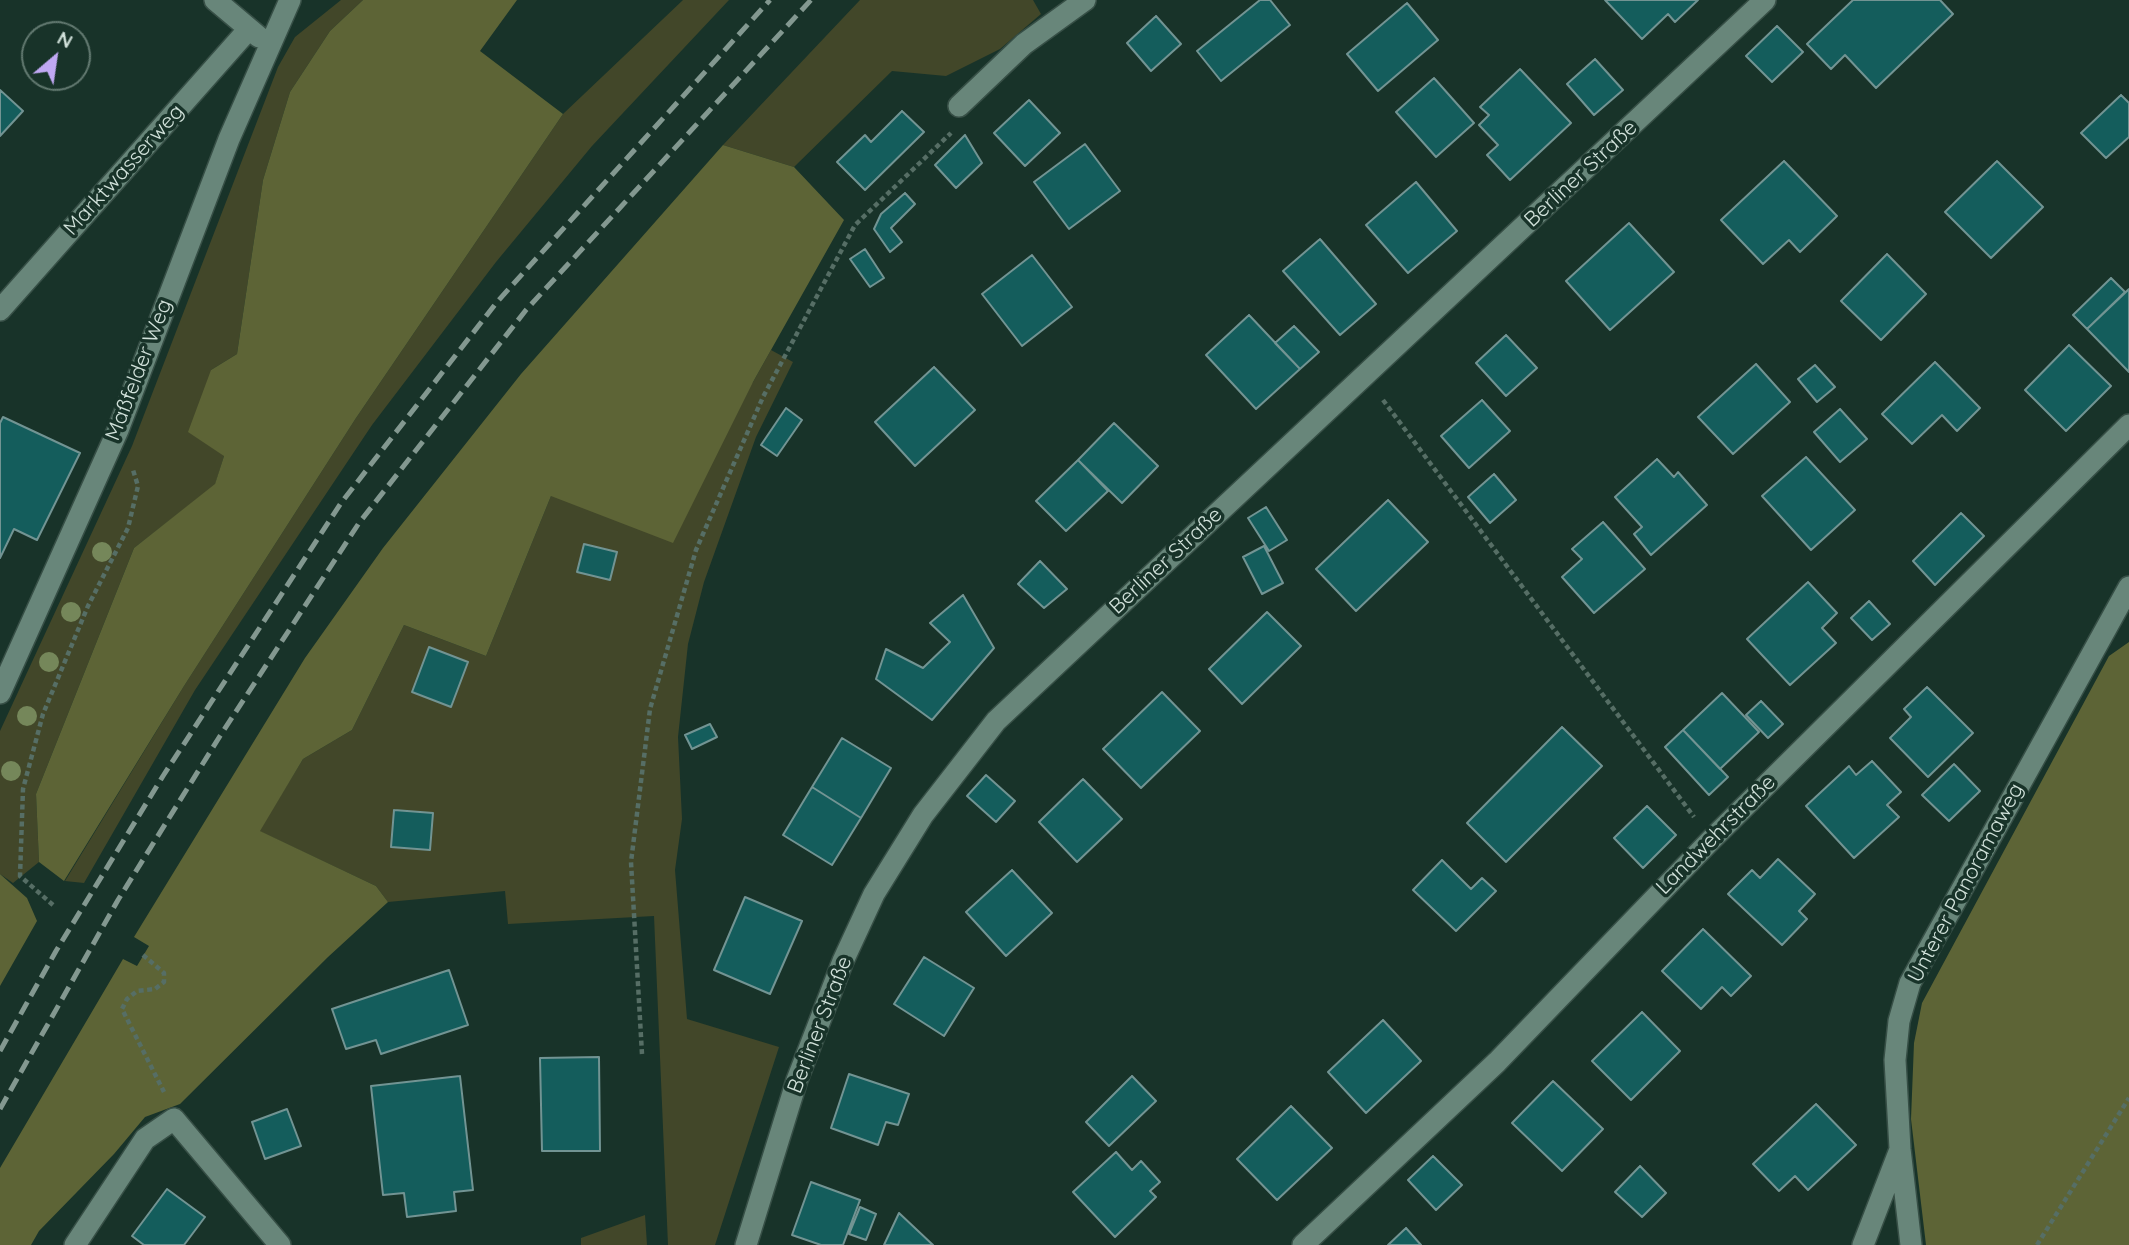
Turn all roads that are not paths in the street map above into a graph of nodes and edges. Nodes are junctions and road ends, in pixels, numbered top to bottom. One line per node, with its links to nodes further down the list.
1 (215, 0): 5 (street)
2 (290, 0): 6 (street, Maßfelder Weg)
3 (1084, 0): 7 (street)
4 (1765, 0): 15 (street, Berliner Straße)
5 (248, 30): 6 (street); 8 (street, Marktwasserweg)
6 (269, 44): 11 (street, Maßfelder Weg)
7 (959, 106)
8 (0, 310)
9 (2129, 425): 16 (street, Landwehrstraße)
10 (2129, 587): 12 (street, Unterer Panoramaweg)
11 (0, 693)
12 (1900, 1149): 17 (street); 18 (street, Unterer Panoramaweg)
13 (75, 1245): 14 (street)
14 (279, 1245)
15 (746, 1245)
16 (1303, 1245)
17 (1863, 1245)
18 (1911, 1245)

